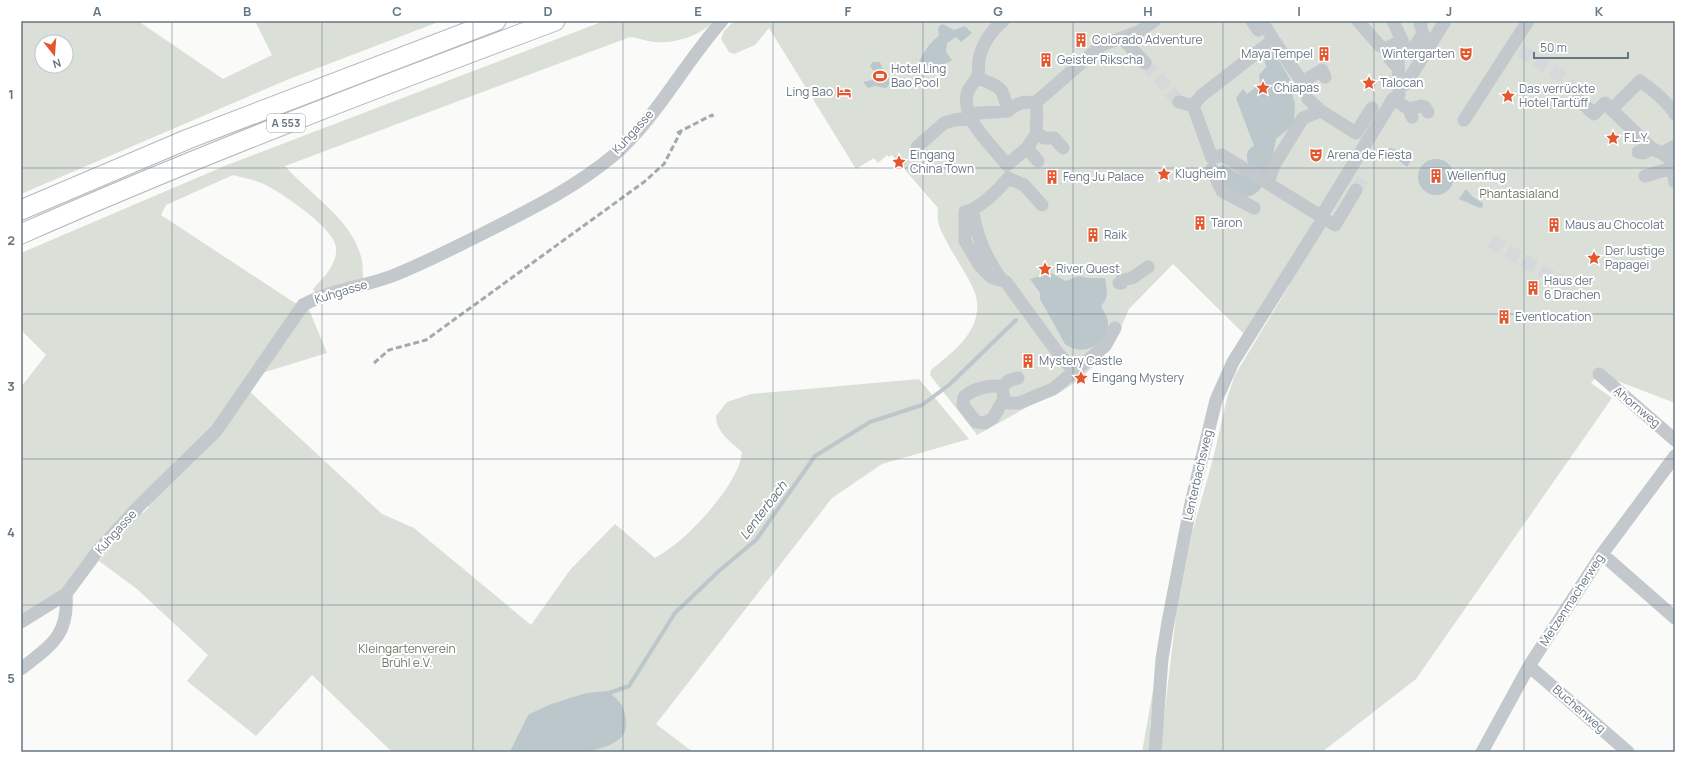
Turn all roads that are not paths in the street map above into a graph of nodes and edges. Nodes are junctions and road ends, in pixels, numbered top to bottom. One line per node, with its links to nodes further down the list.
1 (496, 21): 53 (highway, A 553)
2 (556, 21): 55 (highway, A 553)
3 (722, 21): 65 (street, Kuhgasse)
4 (1003, 21): 17 (street)
5 (1154, 21): 12 (street)
6 (1252, 21): 13 (street)
7 (1358, 21): 15 (street)
8 (1393, 21): 14 (street)
9 (1422, 21): 14 (street)
10 (1445, 21): 19 (street)
11 (1528, 21): 34 (street)
12 (1122, 38): 16 (street); 24 (street)
13 (1272, 41): 20 (street); 25 (street)
14 (1403, 43): 21 (street, Lenterbachsweg)
15 (1383, 46)
16 (1145, 64)
17 (978, 77): 28 (street); 31 (street)
18 (1325, 77): 20 (street)
19 (1406, 84)
20 (1302, 90): 32 (street); 33 (street)
21 (1393, 99): 29 (street); 36 (street, Lenterbachsweg)
22 (1578, 99): 27 (street)
23 (1179, 102): 25 (street)
24 (1035, 104): 28 (street); 35 (street)
25 (1193, 106): 54 (street)
26 (1372, 108): 33 (street)
27 (1612, 109): 30 (street); 41 (street)
28 (1008, 111): 31 (street)
29 (1428, 112)
30 (1675, 114)
31 (971, 118): 38 (street); 46 (street)
32 (1303, 118): 33 (street); 48 (street)
33 (1326, 118): 36 (street)
34 (1464, 120)
35 (1037, 133): 39 (street); 40 (street)
36 (1361, 146): 54 (street, Lenterbachsweg)
37 (1675, 146): 41 (street)
38 (917, 147)
39 (1027, 148): 43 (street); 46 (street)
40 (1063, 148)
41 (1656, 151): 42 (street); 44 (street)
42 (1638, 152)
43 (1038, 162)
44 (1672, 168): 47 (street); 49 (street)
45 (1212, 169): 52 (street)
46 (1007, 171): 51 (street); 59 (street)
47 (1645, 176)
48 (1270, 177)
49 (1675, 182)
50 (1356, 190): 54 (street)
51 (1042, 205)
52 (1254, 208)
53 (21, 210)
54 (1320, 221): 70 (street, Lenterbachsweg)
55 (21, 234)
56 (1148, 267): 57 (street)
57 (1117, 281)
58 (1115, 328): 59 (street)
59 (1074, 371): 61 (street)
60 (1599, 374): 62 (street, Ahornweg)
61 (1018, 378)
62 (1675, 440)
63 (1675, 456): 64 (street, Metzenmacherweg)
64 (1602, 554): 66 (street); 68 (street, Metzenmacherweg)
65 (66, 594): 67 (street); 69 (street)
66 (1675, 618)
67 (21, 622)
68 (1530, 666): 71 (street, Metzenmacherweg); 72 (street, Buchenweg)
69 (21, 669)
70 (1155, 752)
71 (1482, 752)
72 (1628, 752)

